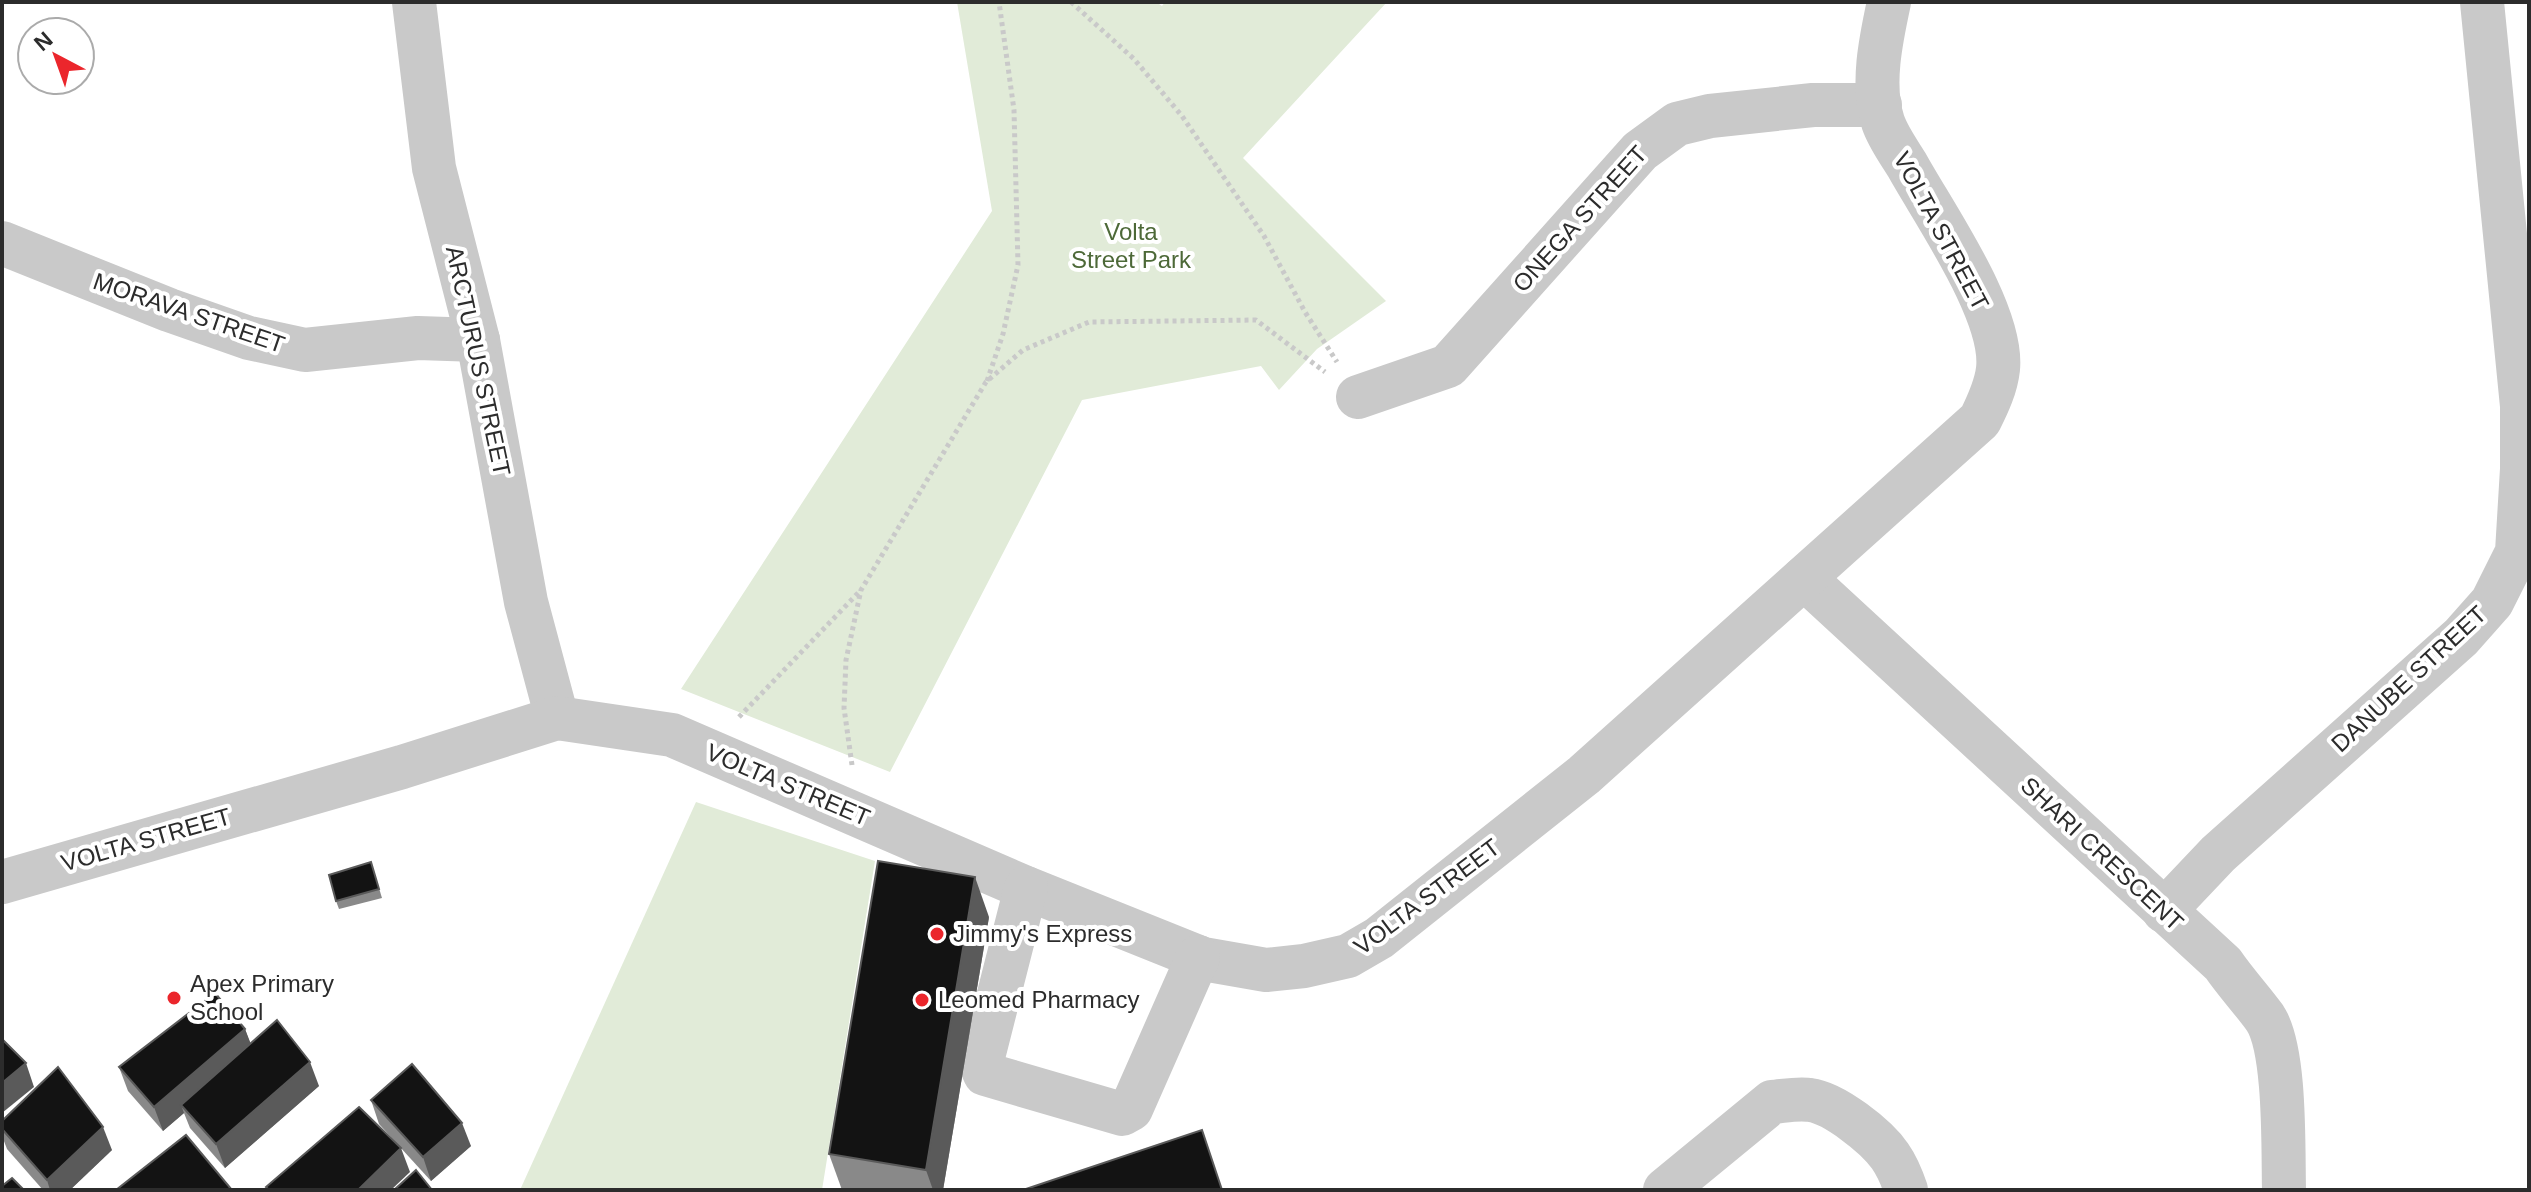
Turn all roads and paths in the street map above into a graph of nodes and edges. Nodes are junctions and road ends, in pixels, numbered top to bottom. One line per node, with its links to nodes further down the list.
1 (414, 2): 8 (street, ARCTURUS STREET)
2 (999, 2): 9 (path)
3 (1071, 2): 10 (path)
4 (1889, 2): 6 (street, VOLTA STREET)
5 (2482, 2): 18 (street, DANUBE STREET)
6 (1880, 105): 10 (street, ONEGA STREET); 11 (street, VOLTA STREET)
7 (2, 243): 8 (street, MORAVA STREET)
8 (478, 340): 13 (street, ARCTURUS STREET)
9 (986, 382): 10 (path); 12 (path)
10 (1358, 397)
11 (1804, 578): 18 (street, SHARI CRESCENT); 19 (street, VOLTA STREET)
12 (861, 590): 14 (path); 15 (path)
13 (557, 718): 14 (street, VOLTA STREET); 16 (street, VOLTA STREET)
14 (712, 753): 15 (street, VOLTA STREET)
15 (836, 805): 17 (street, VOLTA STREET)
16 (2, 882)
17 (1026, 888): 19 (street, VOLTA STREET); 19 (street)
18 (2164, 911): 22 (street, SHARI CRESCENT)
19 (1198, 957)
20 (1665, 1190): 21 (street)
21 (1906, 1190)
22 (2284, 1190)

